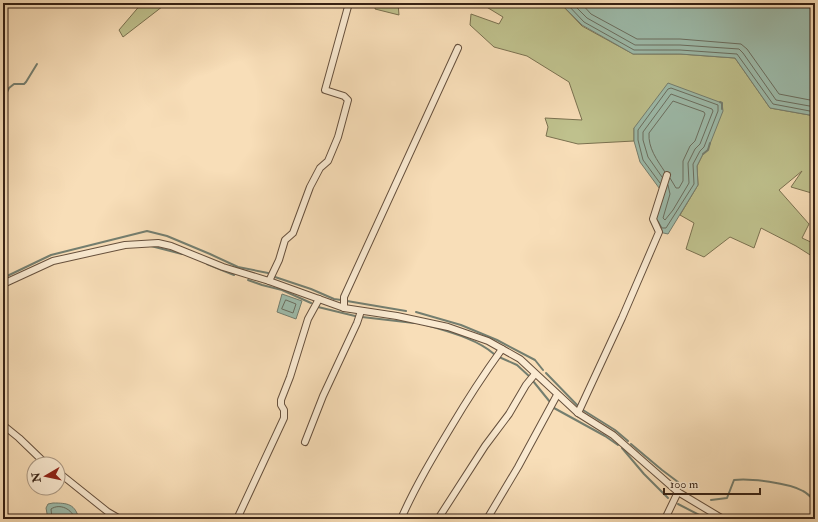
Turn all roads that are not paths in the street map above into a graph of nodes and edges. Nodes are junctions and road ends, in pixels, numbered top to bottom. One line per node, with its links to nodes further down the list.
1 (349, 3): 4 (street)
2 (458, 48): 7 (street)
3 (667, 175): 12 (street)
4 (268, 281): 5 (street); 6 (street)
5 (3, 284)
6 (319, 299): 7 (street); 19 (street)
7 (344, 308): 8 (street)
8 (361, 310): 9 (street); 14 (street)
9 (502, 349): 10 (street); 20 (street)
10 (535, 374): 11 (street); 21 (street)
11 (557, 395): 12 (street); 22 (street)
12 (578, 413): 17 (street)
13 (3, 425): 15 (street)
14 (304, 442)
15 (38, 456)
16 (66, 478): 18 (street)
17 (678, 492): 23 (street); 24 (street)
18 (120, 519)
19 (237, 519)
20 (401, 519)
21 (438, 519)
22 (487, 519)
23 (665, 519)
24 (723, 519)

